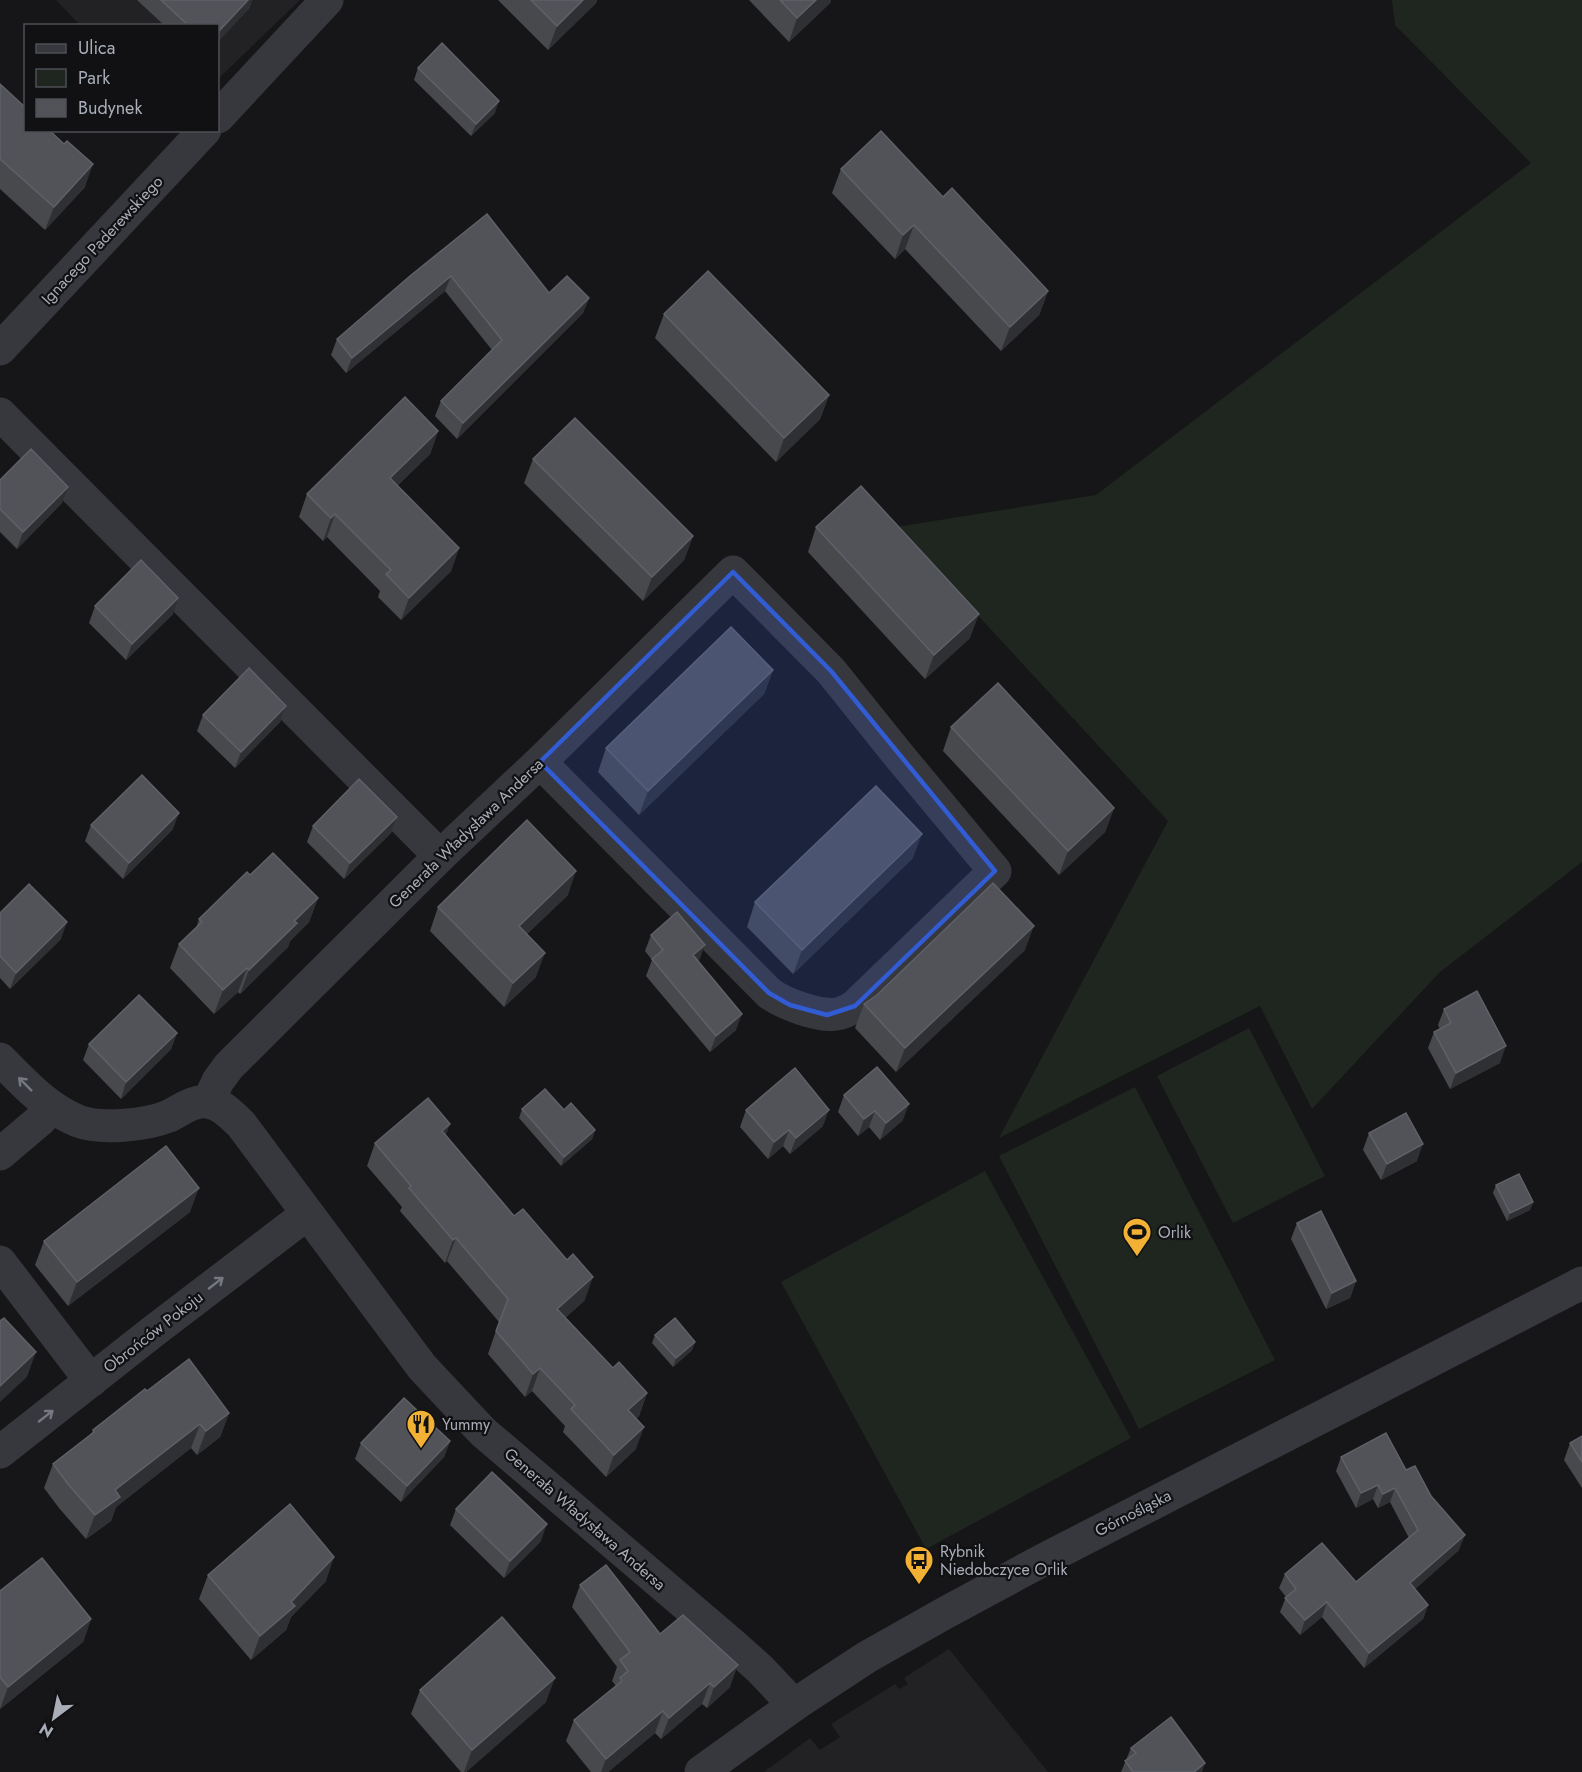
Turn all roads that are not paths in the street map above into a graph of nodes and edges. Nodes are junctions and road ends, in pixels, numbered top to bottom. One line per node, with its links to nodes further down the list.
1 (327, 0): 2 (street)
2 (219, 116)
3 (203, 132): 4 (street, Ignacego Paderewskiego)
4 (0, 349)
5 (0, 414): 7 (street)
6 (540, 762): 6 (street, Generała Władysława Andersa); 7 (street, Generała Władysława Andersa)
7 (440, 856): 9 (street, Generała Władysława Andersa)
8 (0, 1059): 10 (street, one-way to 8)
9 (208, 1102): 10 (street); 12 (street, Generała Władysława Andersa)
10 (52, 1107): 11 (street)
11 (0, 1154)
12 (307, 1214): 15 (street, Obrońców Pokoju, one-way to 12); 17 (street, Generała Władysława Andersa)
13 (0, 1262): 15 (street)
14 (1582, 1283): 17 (street, Górnośląska)
15 (91, 1381): 16 (street, Obrońców Pokoju, one-way to 15)
16 (0, 1452)
17 (794, 1705): 18 (street, Górnośląska)
18 (701, 1772)

